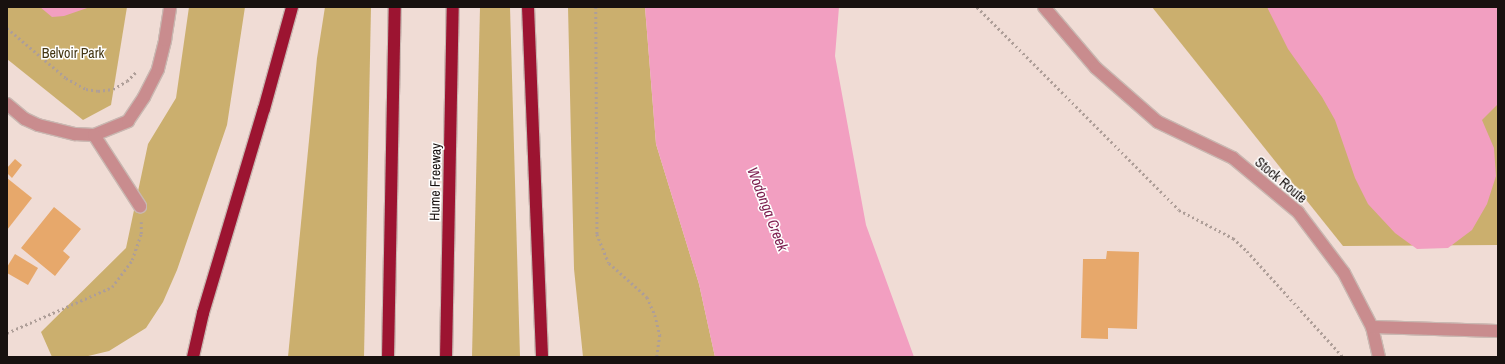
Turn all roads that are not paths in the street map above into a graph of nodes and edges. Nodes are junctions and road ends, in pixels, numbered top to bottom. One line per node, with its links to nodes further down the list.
1 (170, 7): 8 (street)
2 (292, 7): 12 (highway)
3 (394, 7): 16 (highway)
4 (453, 7): 17 (highway, Hume Freeway)
5 (528, 7): 13 (highway)
6 (1044, 7): 10 (street, Stock Route)
7 (7, 104): 8 (street)
8 (94, 134): 9 (street)
9 (140, 206)
10 (1372, 327): 11 (street); 18 (street, Stock Route)
11 (1498, 331)
12 (195, 345): 14 (highway); 15 (highway)
13 (542, 356)
14 (187, 357)
15 (193, 357)
16 (388, 357)
17 (446, 357)
18 (1379, 357)

